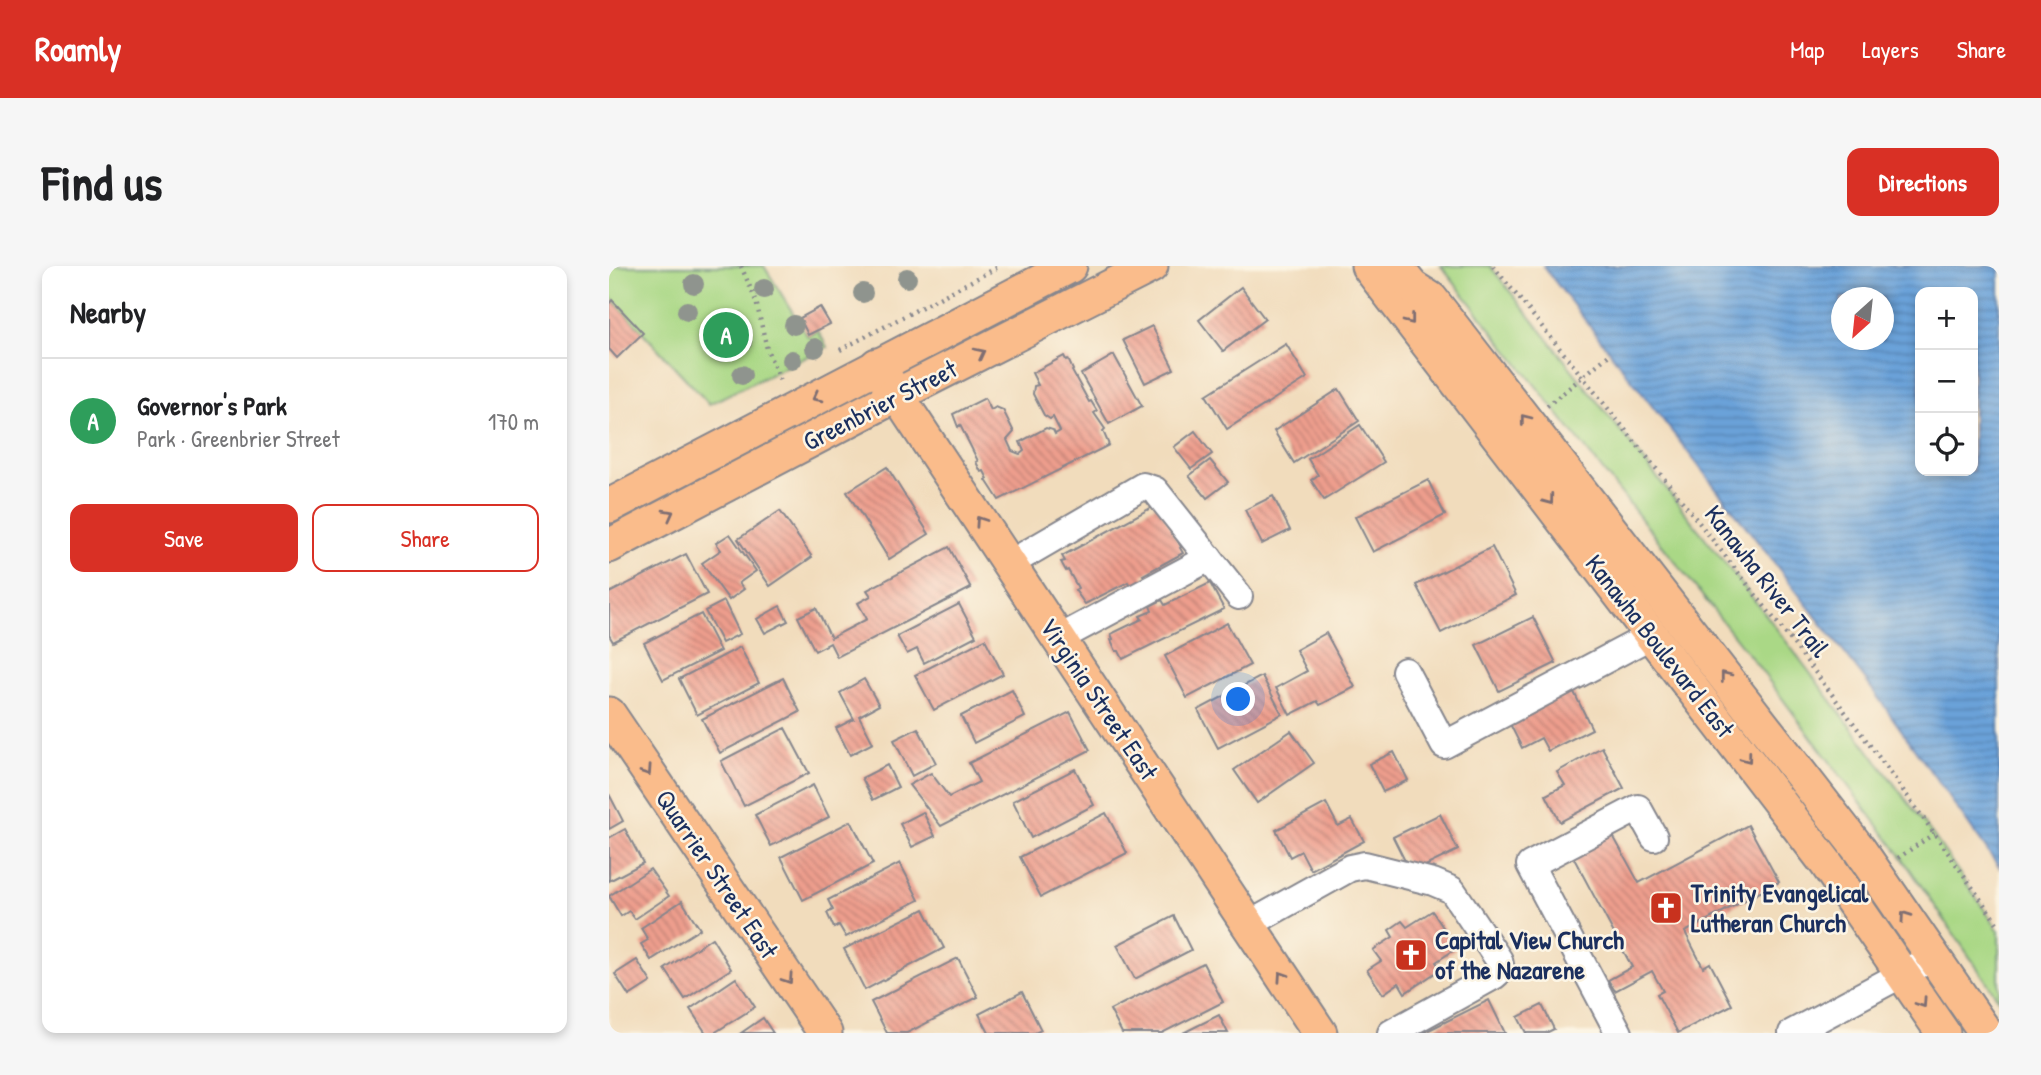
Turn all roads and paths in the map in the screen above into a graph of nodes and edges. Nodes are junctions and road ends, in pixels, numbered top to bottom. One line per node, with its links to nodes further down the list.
1 (741, 266): 12 (path)
2 (1070, 266): 10 (main road, Greenbrier Street)
3 (1151, 266): 13 (main road, Greenbrier Street, one-way to 3)
4 (1368, 266): 20 (main road, Kanawha Boulevard East, one-way to 20)
5 (1395, 266): 8 (main road, Kanawha Boulevard East)
6 (1419, 266): 8 (main road, Kanawha Boulevard East)
7 (1493, 266): 11 (path, Kanawha River Trail)
8 (1431, 299): 29 (main road, Kanawha Boulevard East, one-way to 8)
9 (1609, 355): 11 (path)
10 (877, 365): 13 (main road, Virginia Street East); 15 (main road, Greenbrier Street, one-way to 15)
11 (1582, 376): 14 (path); 24 (path, Kanawha River Trail)
12 (781, 384)
13 (897, 395): 16 (main road, Greenbrier Street, one-way to 13); 18 (main road, Virginia Street East, one-way to 13)
14 (1547, 406)
15 (609, 506)
16 (609, 546)
17 (1209, 558): 18 (street); 19 (street); 21 (street)
18 (1009, 564): 21 (main road, Virginia Street East)
19 (1239, 596)
20 (1652, 635): 22 (street); 30 (main road, Kanawha Boulevard East, one-way to 30)
21 (1058, 639): 27 (main road, Virginia Street East)
22 (1405, 671)
23 (609, 714): 31 (main road, Quarrier Street East, one-way to 31)
24 (1935, 833): 26 (path); 28 (path, Kanawha River Trail)
25 (1654, 837): 34 (street)
26 (1895, 860)
27 (1248, 925): 32 (main road, Virginia Street East, one-way to 27); 33 (street)
28 (1999, 926)
29 (1934, 957): 30 (street); 37 (main road, Kanawha Boulevard East)
30 (1903, 974): 35 (street); 36 (main road, Kanawha Boulevard East, one-way to 36)
31 (825, 1033)
32 (1320, 1033)
33 (1391, 1033)
34 (1619, 1033)
35 (1792, 1033)
36 (1943, 1033)
37 (1986, 1033)

